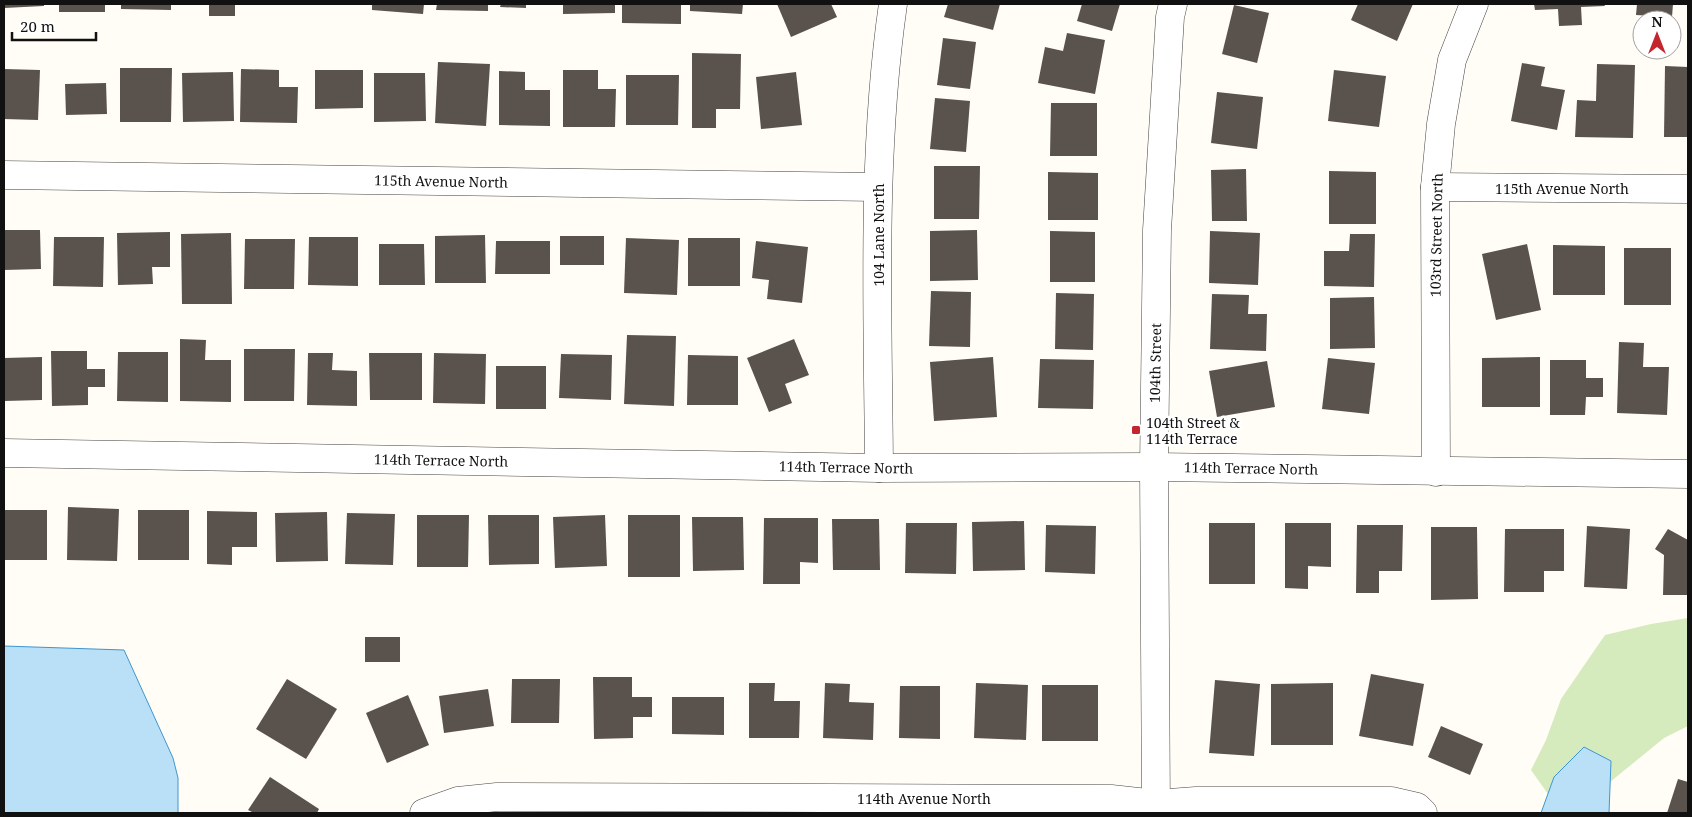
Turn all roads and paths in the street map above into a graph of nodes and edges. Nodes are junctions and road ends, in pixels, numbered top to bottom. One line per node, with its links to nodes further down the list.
1 (893, 4): 5 (street, 104 Lane North)
2 (1174, 4): 9 (street, 104th Street)
3 (1474, 4): 6 (street, 103rd Street North)
4 (4, 175): 5 (street, 115th Avenue North)
5 (878, 187): 10 (street, 104 Lane North)
6 (1435, 187): 7 (street, 115th Avenue North); 11 (street, 103rd Street North)
7 (1688, 189)
8 (4, 453): 10 (street, 114th Terrace North)
9 (1154, 467): 10 (street, 114th Terrace North); 11 (street, 114th Terrace North); 13 (street, 104th Street)
10 (879, 468)
11 (1436, 472): 12 (street, 114th Terrace North)
12 (1688, 474)
13 (1156, 808): 14 (street, 114th Avenue North); 15 (street, 114th Avenue North)
14 (424, 813)
15 (1423, 813)

